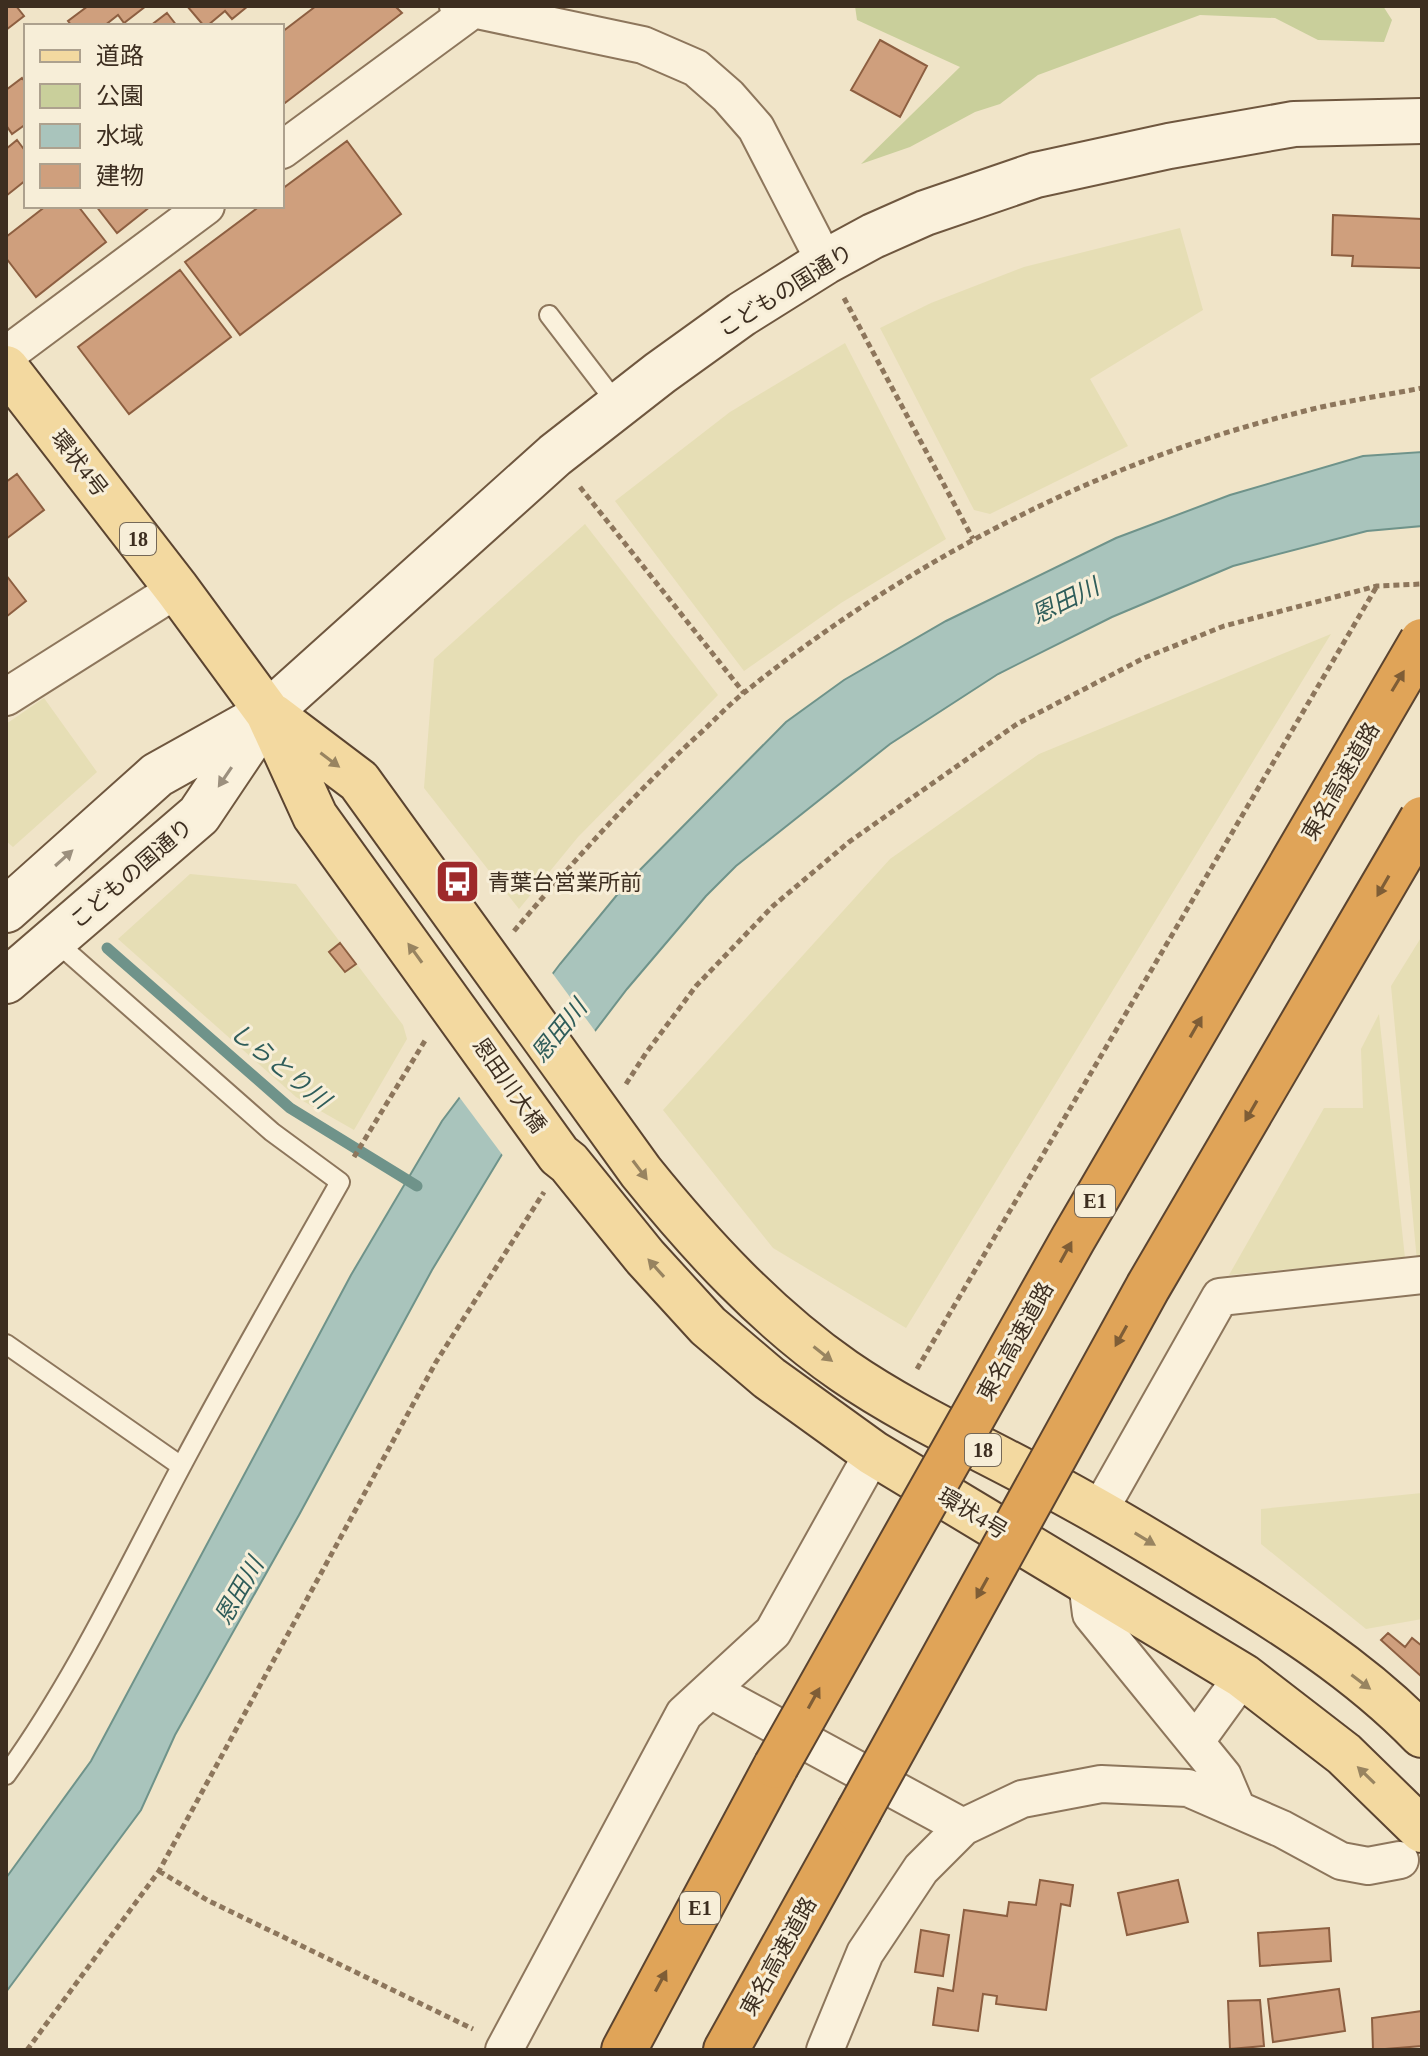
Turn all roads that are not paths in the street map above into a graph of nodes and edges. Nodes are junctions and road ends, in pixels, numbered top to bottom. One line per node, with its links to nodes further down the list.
1 (464, 8): 3 (street); 5 (street)
2 (1422, 121): 5 (main road, こどもの国通り)
3 (284, 148)
4 (203, 208): 7 (street)
5 (825, 262): 9 (main road, こどもの国通り)
6 (549, 315): 9 (lane)
7 (6, 355)
8 (6, 368): 10 (main road, 環状4号 / 18)
9 (618, 405): 13 (main road, こどもの国通り)
10 (177, 589): 12 (street); 13 (main road, 環状4号 / 18)
11 (1422, 641): 35 (highway, 東名高速道路 / E1, one-way to 11, bridge)
12 (6, 697)
13 (268, 713): 15 (main road, こどもの国通り, one-way to 13); 16 (main road, こどもの国通り, one-way to 16); 18 (main road, 環状4号 / 18, one-way to 13); 24 (main road, 環状4号 / 18, one-way to 24)
14 (1422, 819): 36 (highway, 東名高速道路, one-way to 36, bridge)
15 (6, 910)
16 (54, 940): 17 (main road, こどもの国通り); 23 (lane)
17 (6, 981)
18 (445, 1026): 19 (main road, 恩田川大橋 / 18)
19 (553, 1171): 22 (main road, 環状4号 / 18, one-way to 19)
20 (1422, 1275): 24 (street)
21 (6, 1344): 23 (lane)
22 (873, 1453): 25 (main road, 環状4号 / 18); 27 (street)
23 (181, 1466): 30 (lane)
24 (1099, 1511): 28 (main road, 18, one-way to 28)
25 (1087, 1582): 26 (main road, 環状4号 / 18); 29 (street)
26 (1243, 1676): 29 (street); 33 (main road, 環状4号 / 18, one-way to 26)
27 (712, 1691): 32 (street); 34 (street)
28 (1422, 1735)
29 (1196, 1741): 31 (street)
30 (6, 1775)
31 (1237, 1809): 32 (street); 33 (street)
32 (963, 1827): 37 (street)
33 (1411, 1845)
34 (505, 2048)
35 (624, 2050)
36 (726, 2050)
37 (825, 2050)

